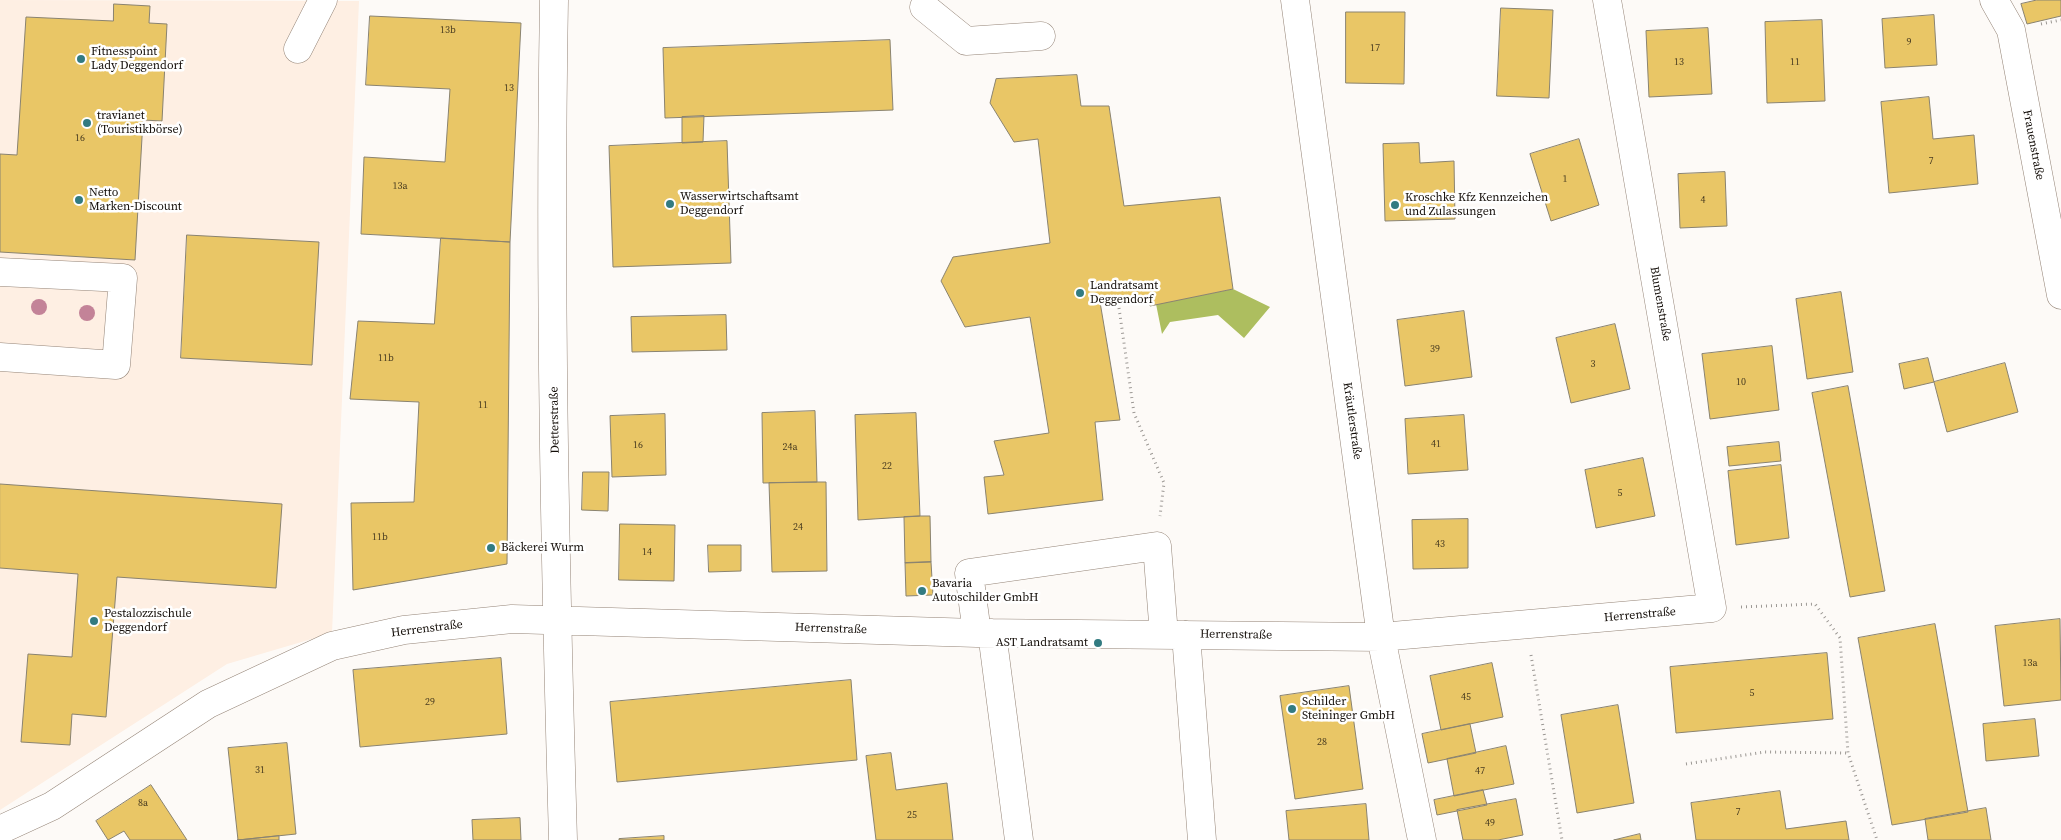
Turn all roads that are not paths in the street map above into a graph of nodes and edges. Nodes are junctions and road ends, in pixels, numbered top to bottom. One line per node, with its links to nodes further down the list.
1 (323, 0): 8 (street)
2 (554, 0): 13 (street, Detterstraße)
3 (1295, 0): 16 (street, Kräutlerstraße)
4 (1607, 0): 12 (street, Blumenstraße)
5 (1994, 0): 10 (street, Frauenstraße)
6 (924, 7): 7 (street)
7 (1041, 36)
8 (298, 49)
9 (0, 272): 11 (street)
10 (2061, 295)
11 (0, 356)
12 (1712, 608): 16 (street, Herrenstraße)
13 (557, 621): 14 (street, Herrenstraße); 17 (street, Herrenstraße); 18 (street, Detterstraße)
14 (985, 633): 15 (street, Herrenstraße); 15 (street); 19 (street)
15 (1175, 635): 16 (street, Herrenstraße); 20 (street)
16 (1381, 637): 21 (street, Kräutlerstraße)
17 (0, 830)
18 (563, 840)
19 (1019, 840)
20 (1202, 840)
21 (1422, 840)

